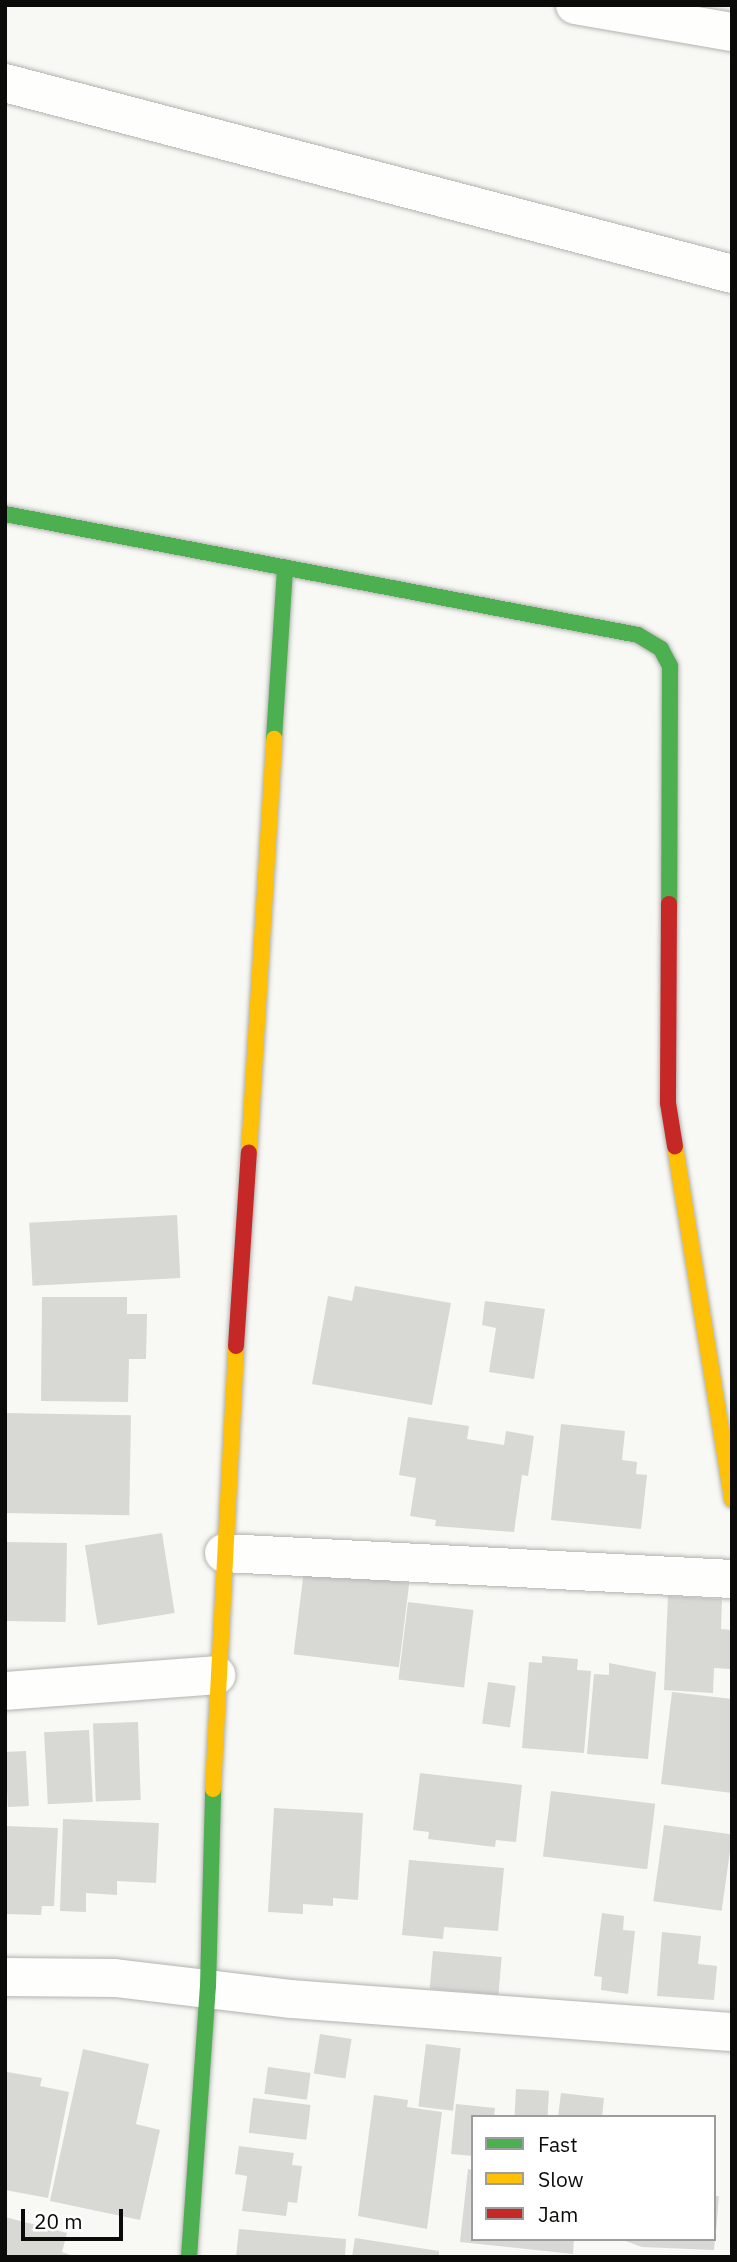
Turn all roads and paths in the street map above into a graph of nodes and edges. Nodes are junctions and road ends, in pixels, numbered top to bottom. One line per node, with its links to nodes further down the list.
1 (575, 5): 2 (street)
2 (732, 32)
3 (5, 83): 4 (street)
4 (732, 274)
5 (5, 514): 6 (street)
6 (285, 567): 7 (street); 8 (street)
7 (732, 1499)
8 (224, 1553): 9 (street); 10 (street)
9 (732, 1579)
10 (216, 1675): 11 (street); 13 (street)
11 (5, 1691)
12 (5, 1977): 13 (street)
13 (208, 1986): 14 (street); 15 (street)
14 (732, 2032)
15 (189, 2257)

